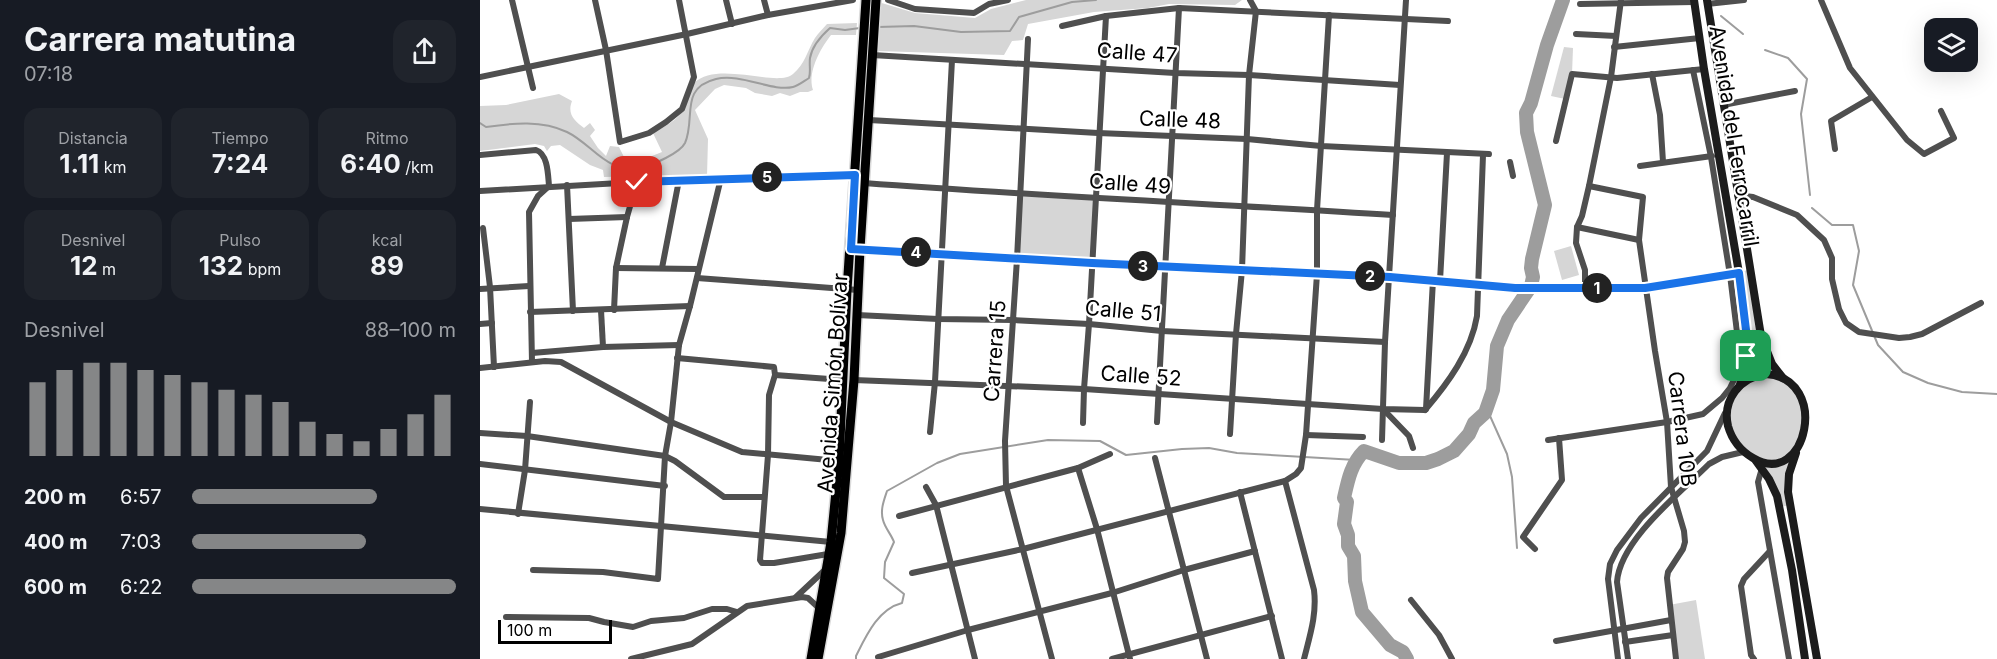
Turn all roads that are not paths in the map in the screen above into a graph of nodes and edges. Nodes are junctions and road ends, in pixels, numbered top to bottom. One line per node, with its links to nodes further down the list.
1 (512, 0): 41 (street)
2 (595, 0): 37 (street)
3 (679, 0): 30 (street)
4 (726, 0): 28 (street)
5 (764, 0): 23 (street)
6 (854, 0): 23 (street)
7 (866, 0): 22 (main road, Avenida Simón Bolívar)
8 (876, 0): 22 (main road, Avenida Simón Bolívar)
9 (888, 0): 16 (street)
10 (1008, 0): 16 (street)
11 (1250, 0): 21 (street)
12 (1406, 0): 26 (street)
13 (1744, 0): 18 (street)
14 (1821, 0): 54 (street)
15 (1694, 1): 17 (street); 33 (main road, Avenida del Ferrocarril)
16 (989, 2)
17 (1620, 2): 19 (street); 32 (street)
18 (1707, 2): 55 (main road, Avenida del Ferrocarril)
19 (1580, 4)
20 (1179, 8): 21 (street); 25 (street); 45 (street)
21 (1256, 11): 24 (street); 47 (street)
22 (869, 14): 34 (main road, Avenida Simón Bolívar)
23 (768, 15): 28 (street)
24 (1329, 15): 26 (street); 50 (street)
25 (1106, 16): 29 (street); 42 (street)
26 (1405, 20): 27 (street); 51 (street)
27 (1448, 21)
28 (732, 24): 30 (street)
29 (1062, 26)
30 (687, 34): 37 (street); 37 (street)
31 (1576, 34): 32 (street)
32 (1616, 36): 36 (street)
33 (1700, 38): 36 (street); 43 (main road, Avenida del Ferrocarril)
34 (867, 39): 38 (main road, Avenida Simón Bolívar); 73 (main road, Avenida Simón Bolívar)
35 (1028, 39): 40 (street, Carrera 15)
36 (1614, 47): 49 (street)
37 (606, 50): 41 (street)
38 (872, 55): 39 (street, Calle 47); 57 (main road, Avenida Simón Bolívar)
39 (952, 60): 40 (street, Calle 47); 58 (street)
40 (1027, 63): 42 (street, Calle 47); 59 (street, Carrera 15)
41 (527, 67): 48 (street); 52 (street)
42 (1104, 67): 45 (street, Calle 47); 60 (street)
43 (1704, 69): 44 (street); 69 (main road, Avenida del Ferrocarril)
44 (1693, 70): 46 (street); 69 (street)
45 (1175, 73): 47 (street, Calle 47); 61 (street)
46 (1652, 74): 49 (street); 71 (street)
47 (1249, 75): 50 (street, Calle 47); 62 (street)
48 (480, 77)
49 (1611, 77): 63 (street); 81 (street)
50 (1324, 81): 51 (street, Calle 47); 64 (street)
51 (1400, 86): 65 (street)
52 (532, 88)
53 (1796, 91): 55 (street)
54 (1872, 97): 56 (street); 66 (street)
55 (1723, 105): 85 (main road, Avenida del Ferrocarril)
56 (1941, 111)
57 (869, 120): 58 (street, Calle 48); 78 (main road, Avenida Simón Bolívar)
58 (949, 123): 59 (street, Calle 48); 82 (street)
59 (1024, 129): 60 (street, Calle 48); 84 (street, Carrera 15)
60 (1098, 133): 61 (street, Calle 48); 86 (street)
61 (1172, 136): 62 (street, Calle 48); 87 (street)
62 (1247, 139): 64 (street, Calle 48); 88 (street)
63 (1556, 141)
64 (1321, 146): 65 (street, Calle 48); 89 (street)
65 (1397, 149): 67 (street, Calle 48); 90 (street)
66 (1835, 149)
67 (1447, 153): 110 (street); 111 (street, Calle 48)
68 (480, 154): 80 (street)
69 (1714, 156): 71 (street); 105 (main road, Avenida del Ferrocarril); 107 (street)
70 (1510, 162): 74 (street)
71 (1663, 162): 72 (street)
72 (1640, 165)
73 (855, 175): 75 (street); 96 (main road, Avenida Simón Bolívar)
74 (1513, 176)
75 (721, 178): 76 (street); 103 (street)
76 (679, 180): 77 (street); 102 (street)
77 (637, 182): 79 (street); 91 (street)
78 (864, 183): 82 (street, Calle 49); 96 (main road, Avenida Simón Bolívar)
79 (567, 185): 80 (street); 92 (street)
80 (549, 186): 83 (street); 112 (street)
81 (1589, 186): 93 (street); 95 (street, Carrera 10B)
82 (945, 189): 84 (street, Calle 49); 97 (street)
83 (480, 191)
84 (1020, 195): 86 (street, Calle 49); 98 (street, Carrera 15)
85 (1737, 195): 119 (street); 143 (main road, Avenida del Ferrocarril)
86 (1096, 198): 87 (street, Calle 49); 99 (street)
87 (1169, 203): 88 (street, Calle 49); 100 (street)
88 (1243, 207): 89 (street, Calle 49); 104 (street)
89 (1317, 210): 90 (street, Calle 49); 106 (street)
90 (1393, 215): 108 (street)
91 (627, 217): 92 (street); 101 (street)
92 (569, 219): 123 (street)
93 (1577, 227): 95 (street); 114 (street)
94 (483, 228): 113 (street)
95 (1639, 240): 115 (street, Carrera 10B)
96 (855, 249): 97 (street); 117 (main road, Avenida Simón Bolívar); 118 (main road, Avenida Simón Bolívar)
97 (942, 254): 98 (street); 126 (street)
98 (1017, 258): 99 (street); 127 (street, Carrera 15)
99 (1092, 263): 100 (street); 130 (street)
100 (1165, 267): 104 (street); 131 (street)
101 (616, 268): 102 (street); 122 (street)
102 (662, 268): 103 (street)
103 (698, 269): 109 (street)
104 (1242, 270): 106 (street); 132 (street)
105 (1739, 273): 107 (street); 147 (main road, Avenida del Ferrocarril)
106 (1317, 274): 108 (street); 133 (street)
107 (1730, 275): 115 (street); 159 (street)
108 (1390, 277): 110 (street); 134 (street)
109 (697, 278): 117 (street); 120 (street)
110 (1437, 281): 111 (street); 155 (street)
111 (1477, 284): 114 (street); 155 (street)
112 (530, 286): 113 (street); 124 (street)
113 (490, 287): 116 (street); 128 (street)
114 (1585, 288): 115 (street)
115 (1645, 288): 159 (street, Carrera 10B)
116 (480, 289)
117 (848, 290): 118 (street); 144 (main road, Avenida Simón Bolívar)
118 (858, 290): 125 (main road, Avenida Simón Bolívar)
119 (1981, 303)
120 (690, 306): 122 (street); 135 (street)
121 (601, 310): 122 (street); 123 (street); 136 (street)
122 (614, 310)
123 (573, 311): 124 (street)
124 (530, 312): 137 (street)
125 (857, 315): 126 (street, Calle 51); 145 (main road, Avenida Simón Bolívar)
126 (938, 319): 127 (street, Calle 51); 146 (street)
127 (1013, 320): 130 (street, Calle 51); 148 (street, Carrera 15)
128 (492, 323): 129 (street); 140 (street)
129 (480, 324)
130 (1089, 324): 131 (street, Calle 51); 149 (street)
131 (1162, 331): 132 (street, Calle 51); 150 (street)
132 (1236, 334): 133 (street, Calle 51); 151 (street)
133 (1313, 339): 134 (street, Calle 51); 153 (street)
134 (1385, 342): 154 (street)
135 (679, 345): 136 (street); 138 (street)
136 (603, 347): 137 (street)
137 (532, 353): 139 (street)
138 (677, 358): 142 (street); 157 (street)
139 (532, 363): 140 (street); 157 (street)
140 (494, 367): 141 (street)
141 (480, 368)
142 (775, 375): 144 (street); 174 (street)
143 (1783, 378): 147 (main road); 170 (main road)
144 (843, 380): 178 (main road, Avenida Simón Bolívar)
145 (854, 380): 146 (street, Calle 52); 233 (main road, Avenida Simón Bolívar)
146 (935, 382): 148 (street, Calle 52); 161 (street)
147 (1740, 385): 156 (main road)
148 (1010, 386): 149 (street, Calle 52); 185 (street, Carrera 15)
149 (1084, 389): 150 (street, Calle 52); 160 (street)
150 (1158, 394): 151 (street, Calle 52); 158 (street)
151 (1232, 399): 153 (street, Calle 52); 163 (street)
152 (530, 402): 165 (street)
153 (1307, 403): 154 (street, Calle 52); 164 (street)
154 (1383, 409): 155 (street, Calle 52); 169 (street); 171 (street)
155 (1425, 410)
156 (1727, 410): 172 (main road); 187 (street)
157 (671, 422): 174 (street); 175 (street)
158 (1157, 422)
159 (1667, 422): 167 (street); 187 (street, Carrera 10B)
160 (1083, 423)
161 (930, 432)
162 (480, 433): 165 (street)
163 (1230, 434)
164 (1306, 435): 166 (street); 183 (street)
165 (527, 436): 175 (street); 182 (street)
166 (1363, 437)
167 (1559, 438): 168 (street); 201 (street)
168 (1548, 440)
169 (1382, 441)
170 (1800, 445): 177 (main road); 247 (main road)
171 (1413, 448)
172 (1743, 452): 177 (main road); 190 (street)
173 (1110, 454): 180 (street)
174 (768, 455): 178 (street); 189 (street)
175 (665, 456): 184 (street); 189 (street)
176 (1155, 458): 193 (street)
177 (1754, 459): 181 (main road)
178 (839, 461): 199 (main road, Avenida Simón Bolívar)
179 (480, 464): 182 (street)
180 (1078, 468): 185 (street); 197 (street)
181 (1762, 468): 204 (street); 246 (main road)
182 (525, 470): 184 (street); 194 (street)
183 (1285, 481): 188 (street); 239 (street)
184 (665, 486): 196 (street)
185 (1006, 486): 191 (street); 200 (street, Carrera 15)
186 (926, 487): 191 (street)
187 (1671, 487): 190 (street, Carrera 10B); 202 (street)
188 (1240, 492): 193 (street); 203 (street)
189 (764, 497): 198 (street)
190 (1674, 499): 206 (street); 220 (street, Carrera 10B)
191 (936, 505): 195 (street); 207 (street)
192 (480, 509): 194 (street)
193 (1169, 511): 197 (street); 210 (street)
194 (518, 514): 196 (street)
195 (899, 516)
196 (660, 527): 198 (street); 209 (street)
197 (1097, 529): 200 (street); 212 (street)
198 (761, 536): 199 (street); 205 (street)
199 (831, 542): 205 (main road, Avenida Simón Bolívar)
200 (1023, 549): 207 (street); 217 (street, Carrera 15)
201 (1535, 549)
202 (1617, 549): 206 (street); 223 (street)
203 (1255, 550): 210 (street); 218 (street)
204 (1770, 551): 244 (street); 245 (street)
205 (828, 554): 208 (main road, Avenida Simón Bolívar)
206 (1624, 554): 221 (street)
207 (951, 564): 211 (street); 222 (street)
208 (827, 567): 213 (street); 215 (main road, Avenida Simón Bolívar)
209 (533, 570)
210 (1184, 570): 212 (street); 225 (street)
211 (912, 573)
212 (1112, 593): 217 (street); 230 (street)
213 (795, 597): 215 (street); 216 (street)
214 (1411, 600): 240 (street)
215 (820, 609): 232 (main road, Avenida Simón Bolívar)
216 (737, 612): 219 (street); 231 (street)
217 (1040, 612): 222 (street); 235 (street, Carrera 15)
218 (1272, 616): 225 (street); 238 (street)
219 (506, 617)
220 (1671, 620): 221 (street); 224 (street, Carrera 10B)
221 (1623, 628): 223 (street); 227 (street)
222 (968, 630): 228 (street); 234 (street)
223 (1613, 630): 226 (street); 241 (street)
224 (1673, 635): 227 (street); 243 (street, Carrera 10B)
225 (1200, 636): 230 (street); 237 (street)
226 (1556, 641)
227 (1624, 642): 242 (street)
228 (899, 655): 229 (street)
229 (878, 657)
230 (1129, 657): 236 (street)
231 (631, 659)
232 (812, 659)
233 (818, 659)
234 (975, 659)
235 (1052, 659)
236 (1112, 659)
237 (1207, 659)
238 (1282, 659)
239 (1304, 659)
240 (1452, 659)
241 (1618, 659)
242 (1628, 659)
243 (1676, 659)
244 (1754, 659)
245 (1789, 659)
246 (1805, 659)
247 (1817, 659)

